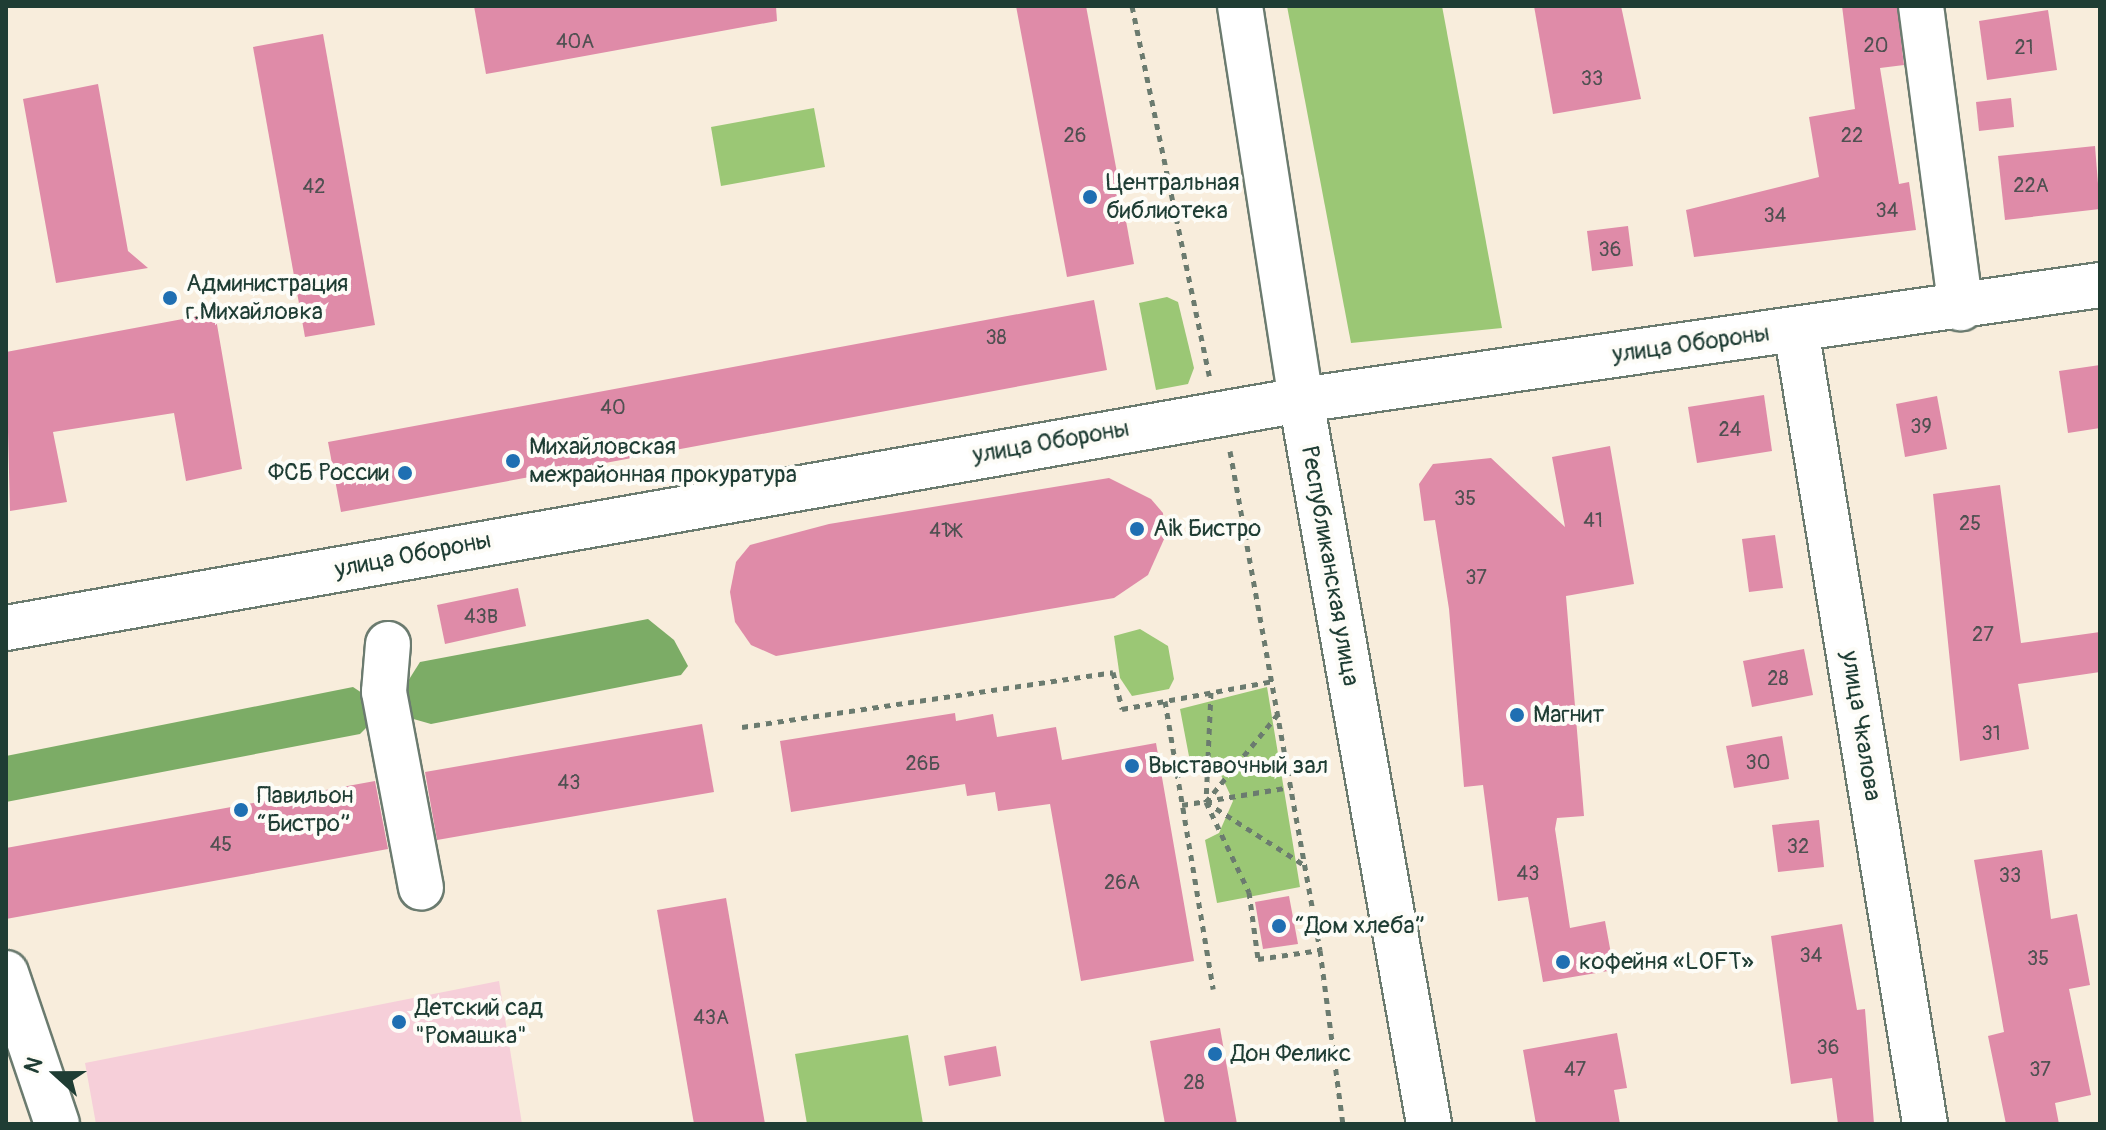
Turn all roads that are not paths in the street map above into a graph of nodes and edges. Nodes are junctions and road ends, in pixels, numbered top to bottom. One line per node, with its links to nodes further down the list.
1 (1240, 6): 6 (street, Республиканская улица)
2 (1921, 6): 4 (street)
3 (2100, 285): 4 (street, улица Обороны)
4 (1961, 308): 5 (street, улица Обороны)
5 (1796, 329): 6 (street, улица Обороны); 13 (street, улица Чкалова)
6 (1301, 400): 7 (street, улица Обороны); 12 (street, Республиканская улица)
7 (6, 628)
8 (388, 644): 9 (street)
9 (421, 888)
10 (6, 973): 11 (street)
11 (57, 1124)
12 (1429, 1124)
13 (1925, 1124)

